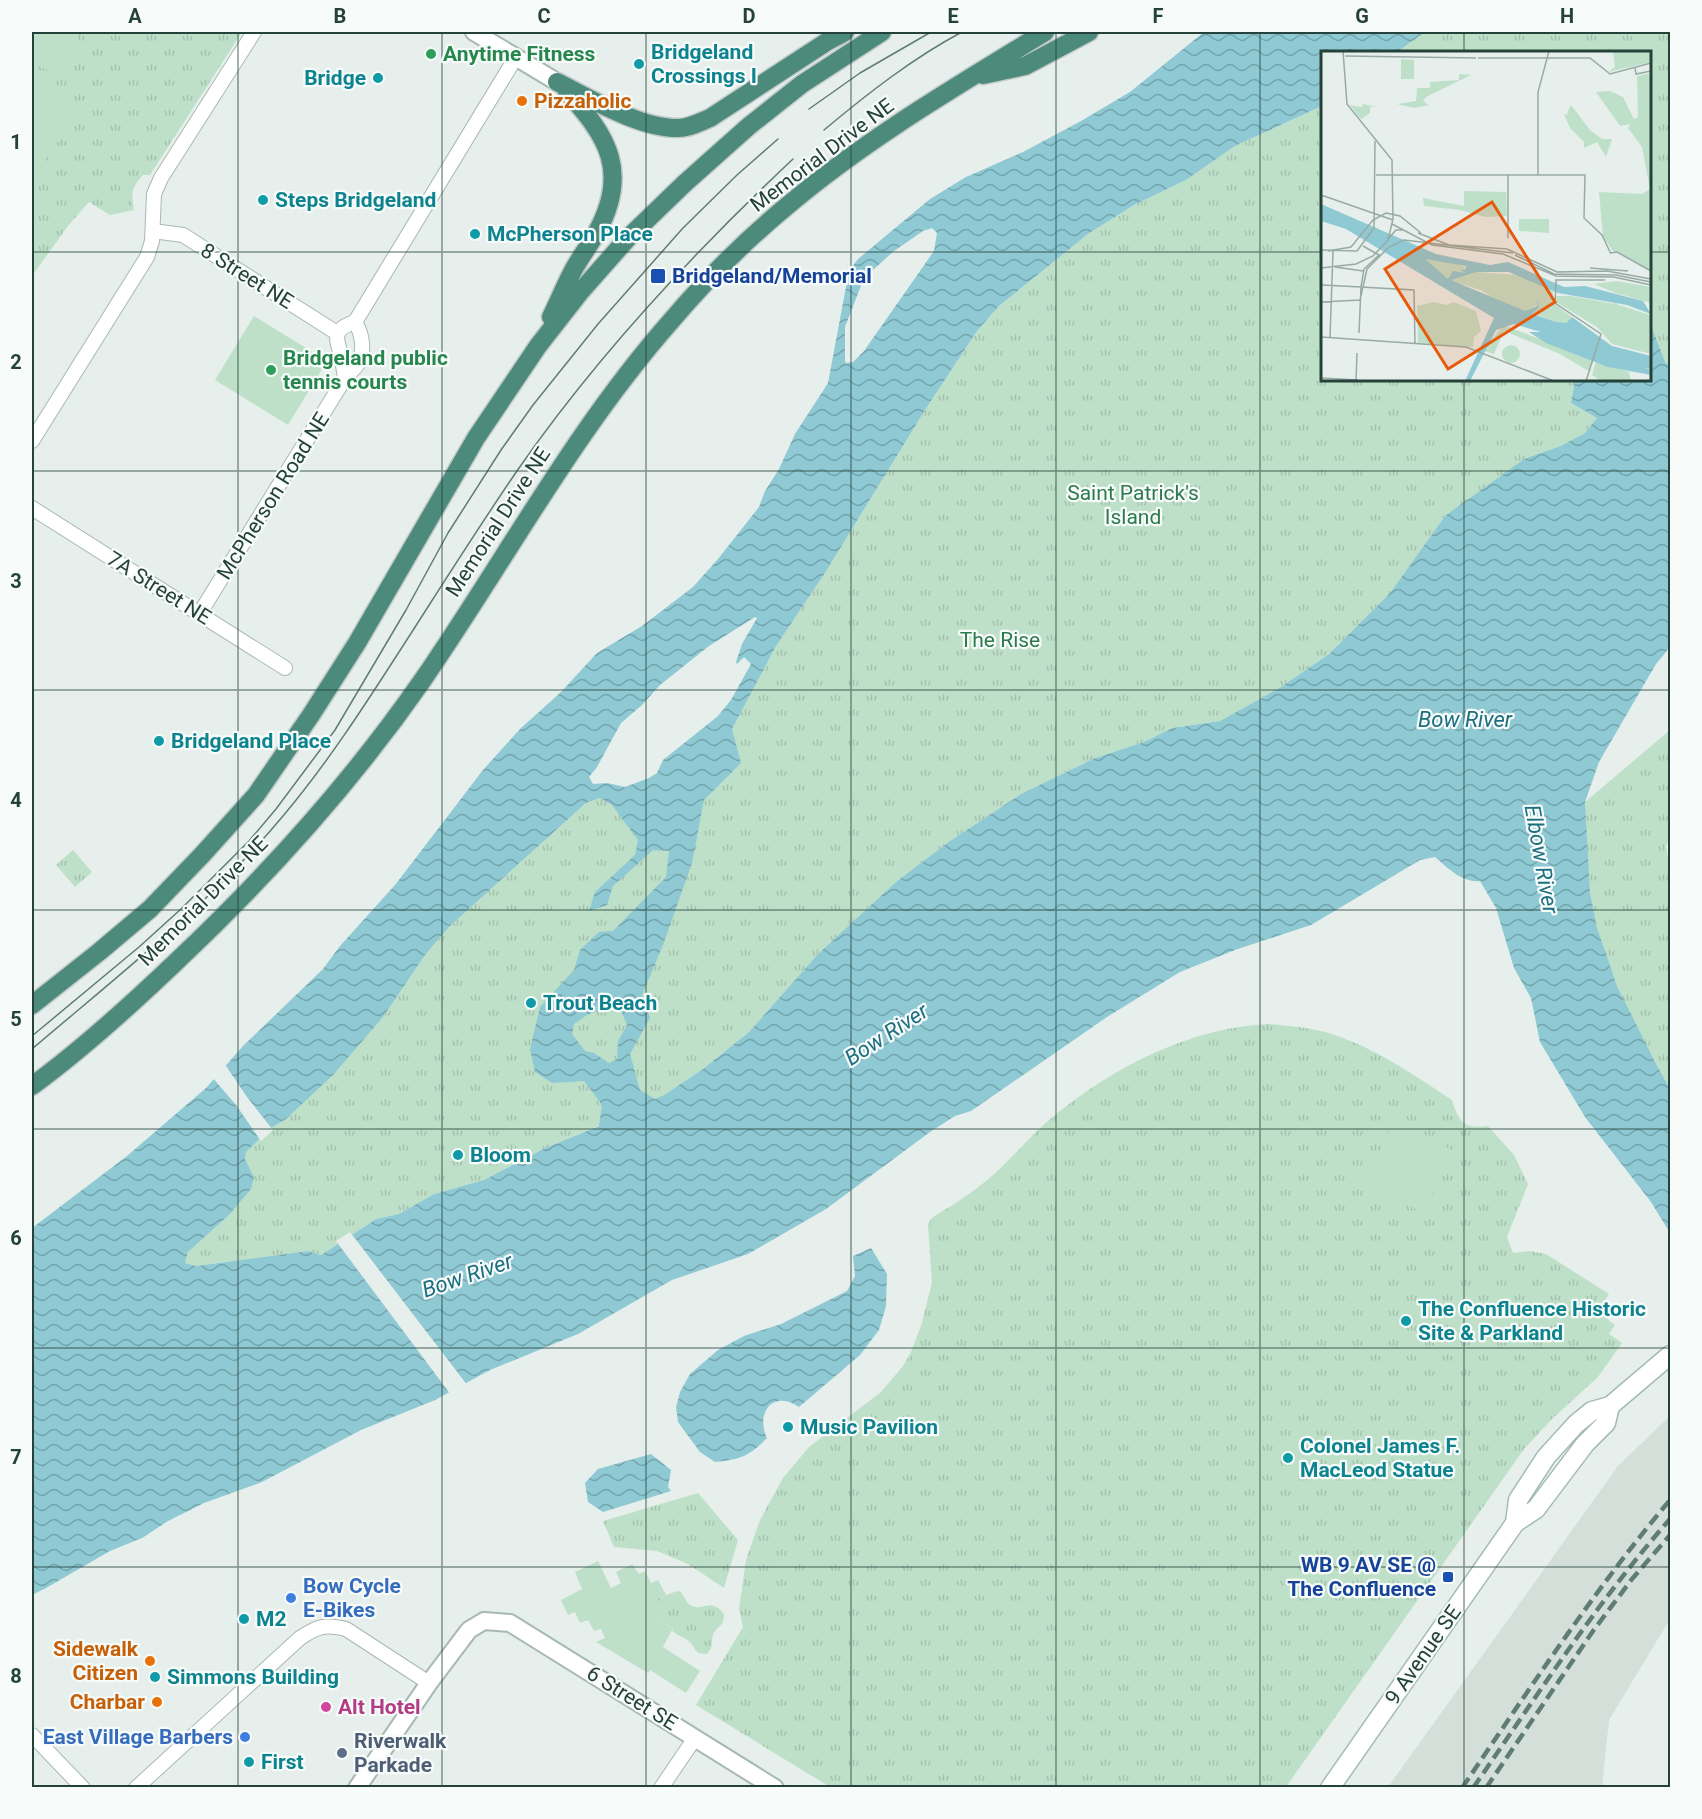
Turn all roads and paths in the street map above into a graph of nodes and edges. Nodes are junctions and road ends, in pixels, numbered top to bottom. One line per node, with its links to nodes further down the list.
1 (254, 32): 10 (street)
2 (474, 32): 7 (street)
3 (846, 32): 9 (highway)
4 (882, 32): 13 (highway, Memorial Drive NE)
5 (1045, 32): 8 (highway, Memorial Drive NE)
6 (1089, 32): 8 (highway)
7 (516, 57): 9 (street); 11 (street)
8 (970, 78): 20 (highway, Memorial Drive NE)
9 (557, 82): 13 (highway)
10 (153, 231): 12 (street, 8 Street NE); 15 (street)
11 (355, 322): 12 (street); 14 (street, McPherson Road NE)
12 (337, 333): 14 (street)
13 (537, 346): 19 (highway, Memorial Drive NE)
14 (345, 378): 17 (street, McPherson Road NE)
15 (32, 441)
16 (32, 508): 17 (street, 7A Street NE)
17 (200, 613): 18 (street, 7A Street NE)
18 (285, 668)
19 (32, 1005)
20 (32, 1086)
21 (1671, 1355): 30 (main road, 9 Avenue SE)
22 (429, 1683): 24 (street, 6 Street SE); 26 (street); 27 (street)
23 (32, 1735): 25 (street)
24 (695, 1738): 28 (street); 29 (street, 6 Street SE)
25 (83, 1788)
26 (136, 1788)
27 (357, 1788)
28 (662, 1788)
29 (775, 1788)
30 (1330, 1788)

